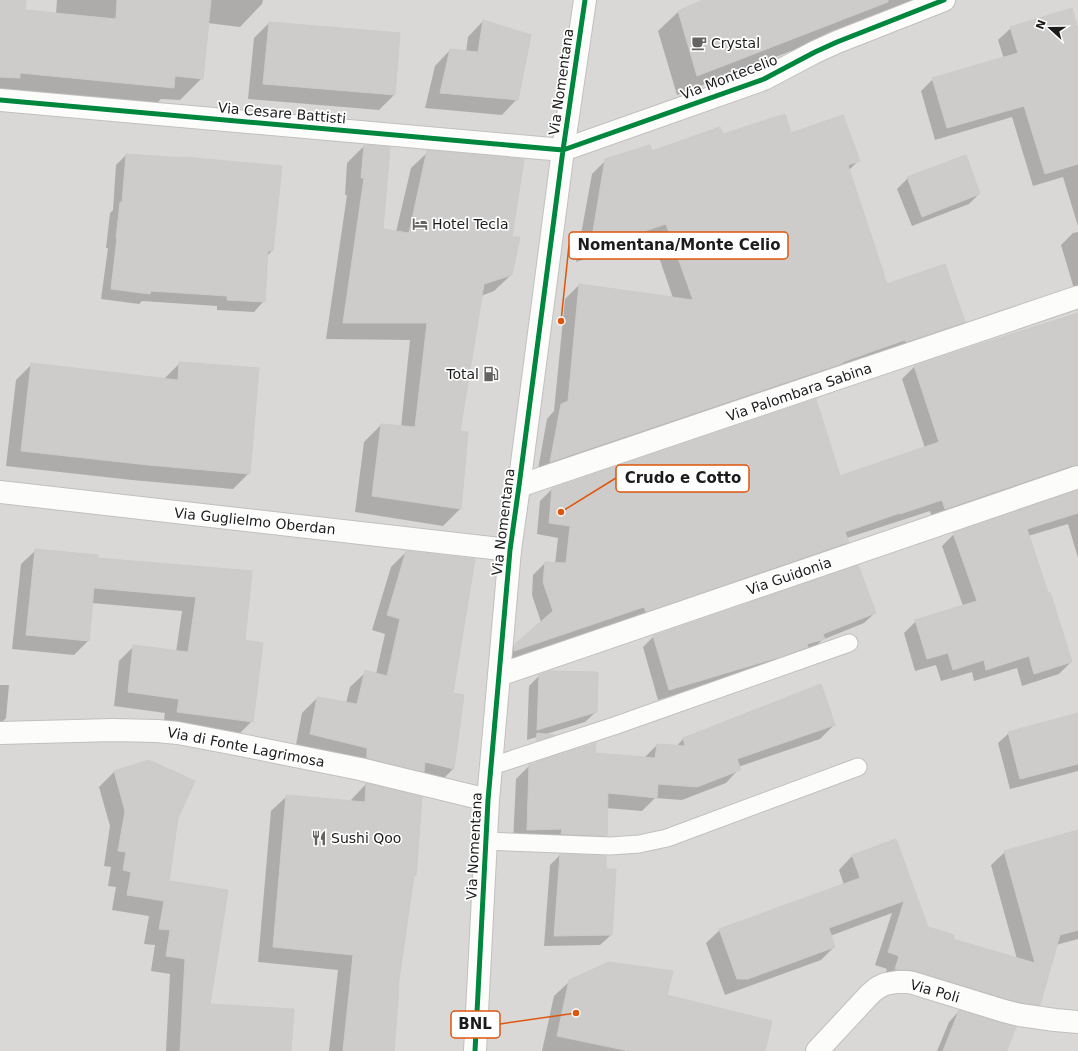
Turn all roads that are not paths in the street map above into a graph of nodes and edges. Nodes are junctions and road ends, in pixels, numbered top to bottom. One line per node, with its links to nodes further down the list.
1 (585, 0): 4 (street, Via Nomentana)
2 (944, 0): 4 (street, Via Montecelio)
3 (0, 100): 4 (street, Via Cesare Battisti)
4 (563, 150): 7 (street, Via Nomentana)
5 (1078, 297): 7 (street, Via Palombara Sabina)
6 (1078, 477): 11 (street, Via Guidonia)
7 (519, 486): 9 (street, Via Nomentana)
8 (0, 492): 9 (street, Via Guglielmo Oberdan)
9 (510, 550): 11 (street, Via Nomentana)
10 (849, 643): 13 (lane)
11 (500, 675): 13 (street, Via Nomentana)
12 (0, 733): 15 (street, Via di Fonte Lagrimosa)
13 (492, 766): 15 (street, Via Nomentana)
14 (858, 767): 16 (lane, Via Nomentana)
15 (488, 800): 16 (street, Via Nomentana)
16 (486, 841): 18 (street, Via Nomentana)
17 (1078, 1022): 19 (street, Via Poli)
18 (475, 1051)
19 (817, 1051)

